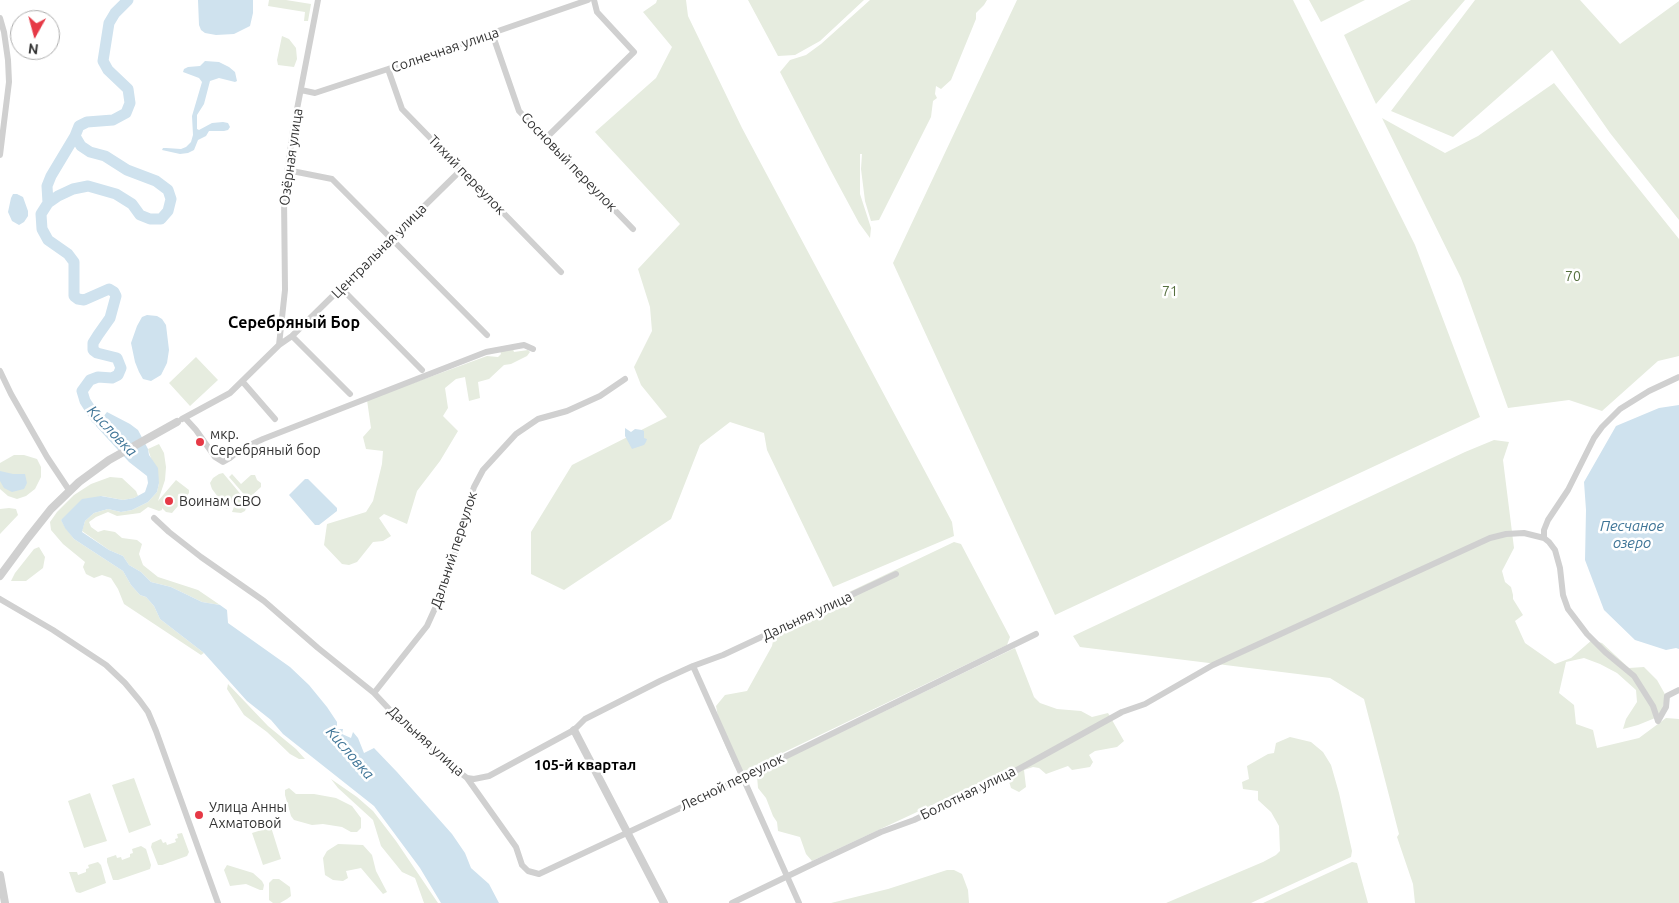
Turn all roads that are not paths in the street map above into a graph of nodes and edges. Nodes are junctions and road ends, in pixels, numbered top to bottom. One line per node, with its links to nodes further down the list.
1 (318, 0): 7 (street, Озёрная улица)
2 (588, 0): 5 (street, Солнечная улица)
3 (594, 0): 8 (street)
4 (0, 18): 9 (street)
5 (492, 33): 6 (street, Солнечная улица); 8 (street, Сосновый переулок)
6 (388, 69): 7 (street, Солнечная улица); 11 (street, Тихий переулок)
7 (302, 90): 10 (street, Озёрная улица)
8 (546, 138): 12 (street, Сосновый переулок)
9 (0, 155)
10 (287, 170): 13 (street); 18 (street, Озёрная улица)
11 (461, 170): 13 (street, Центральная улица); 14 (street, Тихий переулок)
12 (633, 228)
13 (391, 238): 15 (street, Центральная улица); 16 (street)
14 (561, 272)
15 (342, 288): 17 (street, Центральная улица); 20 (street)
16 (486, 335)
17 (292, 336): 18 (street, Центральная улица); 25 (street)
18 (280, 345): 24 (street, Центральная улица)
19 (533, 349): 27 (street)
20 (422, 370)
21 (0, 371): 28 (street)
22 (1679, 377): 30 (street)
23 (625, 379): 37 (street, Дальний переулок)
24 (242, 381): 26 (street); 27 (street, Центральная улица)
25 (350, 394)
26 (275, 419)
27 (181, 420): 28 (street)
28 (70, 490): 32 (street)
29 (154, 518): 37 (street, Дальняя улица)
30 (1544, 538): 36 (street); 43 (street, Болотная улица)
31 (896, 574): 35 (street, Дальняя улица)
32 (0, 576)
33 (0, 599): 45 (street)
34 (1036, 634): 39 (street, Лесной переулок)
35 (693, 666): 38 (street, Дальняя улица); 39 (street)
36 (1679, 690)
37 (374, 693): 40 (street, Дальняя улица)
38 (574, 730): 40 (street, Дальняя улица); 41 (street)
39 (743, 777): 41 (street, Лесной переулок); 43 (street)
40 (467, 778): 41 (street, Лесной переулок)
41 (627, 833): 46 (street)
42 (0, 875): 44 (street)
43 (787, 877): 47 (street, Болотная улица); 48 (street)
44 (5, 903)
45 (218, 903)
46 (664, 903)
47 (732, 903)
48 (799, 903)

